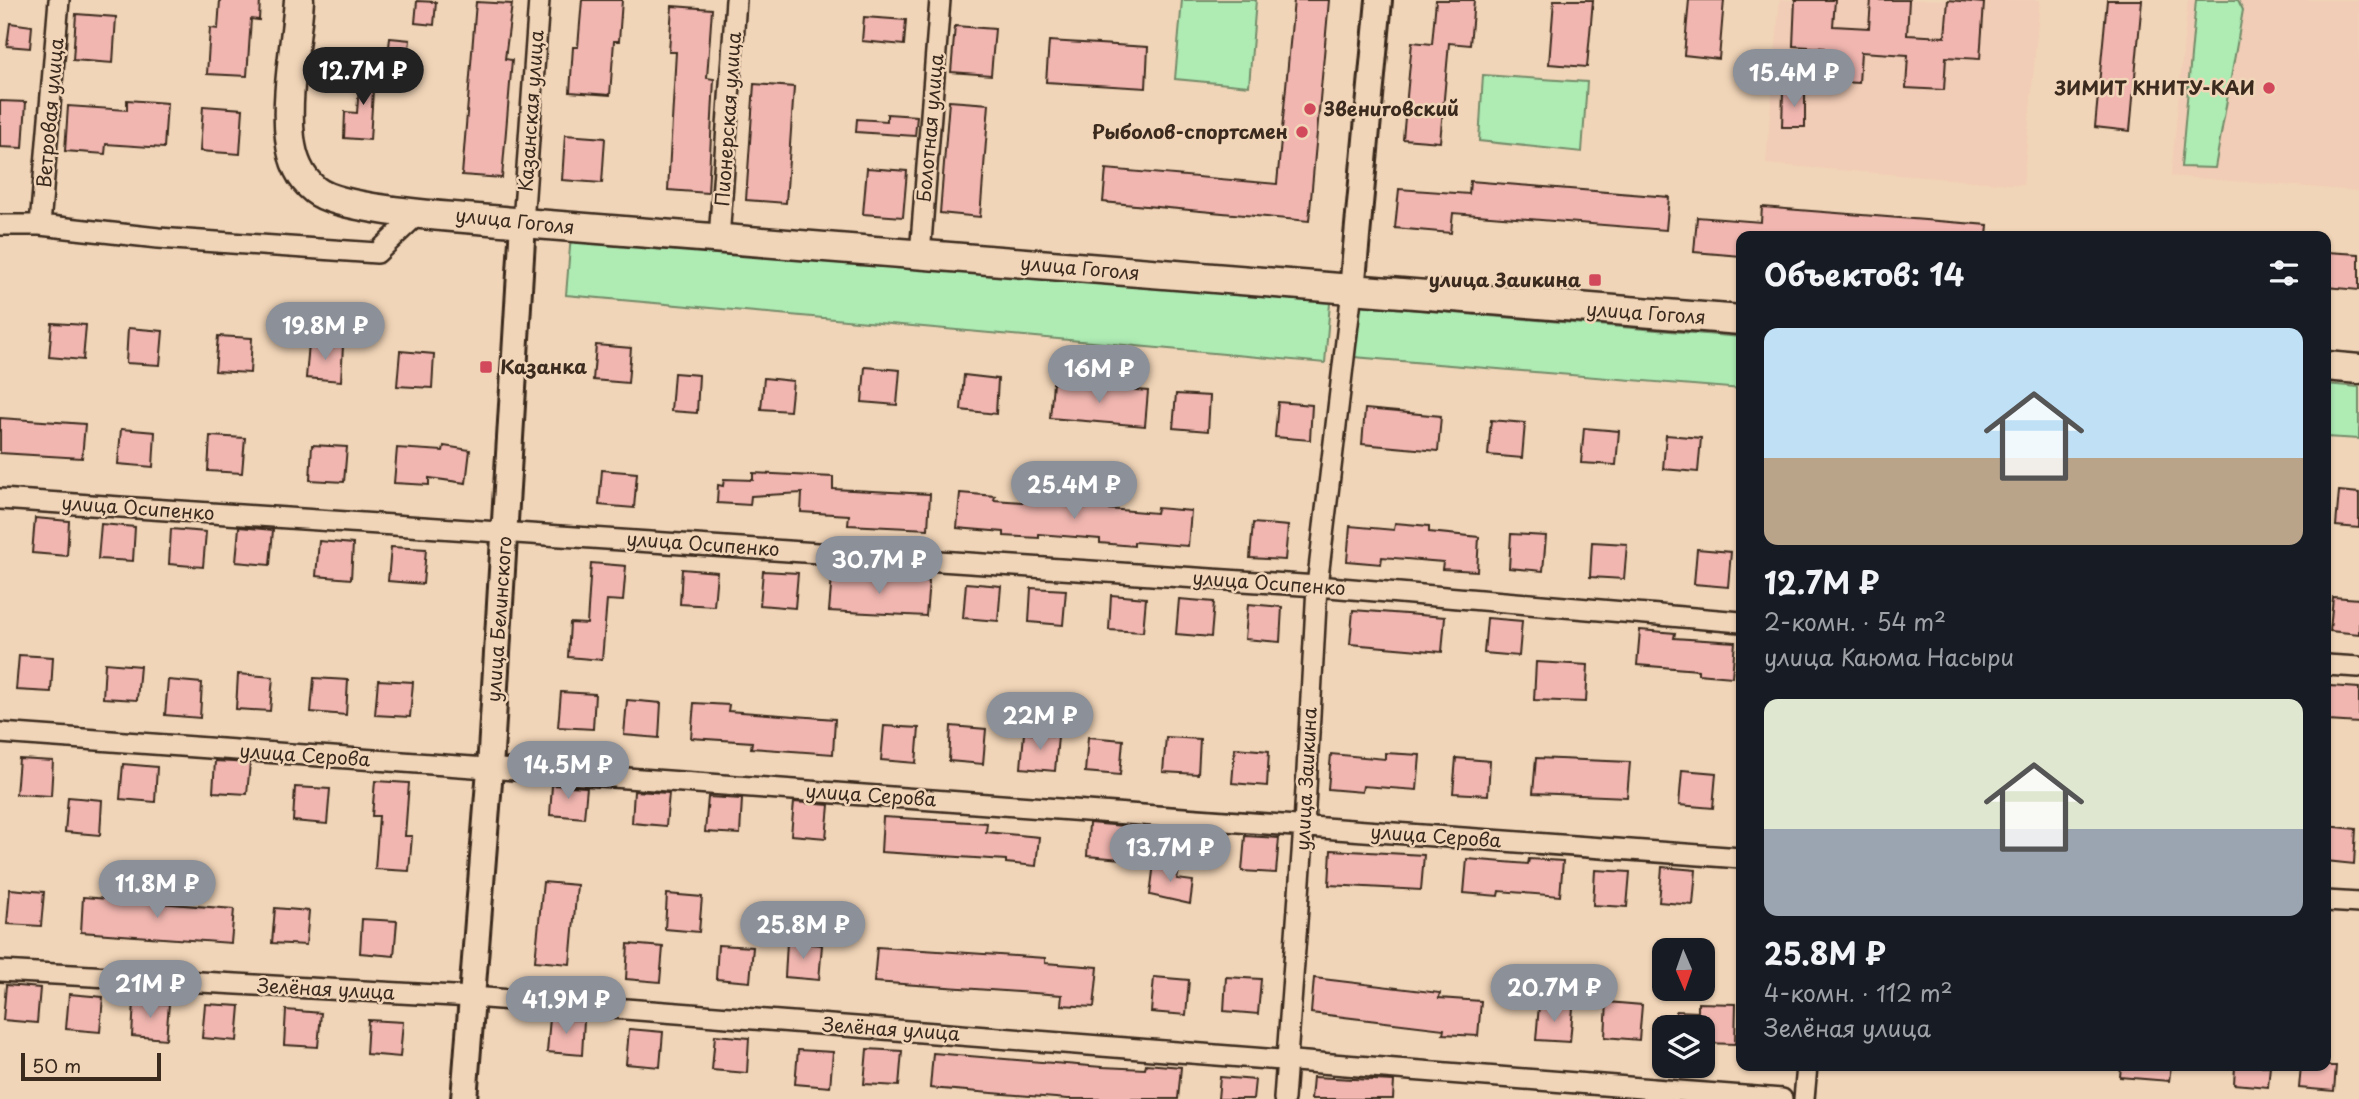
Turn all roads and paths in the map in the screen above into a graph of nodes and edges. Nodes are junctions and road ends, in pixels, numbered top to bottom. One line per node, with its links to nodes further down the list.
1 (59, 0): 10 (street, Ветровая улица)
2 (299, 0): 7 (main road, улица Гоголя)
3 (539, 0): 8 (street, Казанская улица)
4 (736, 0): 11 (street, Пионерская улица)
5 (940, 0): 12 (street, Болотная улица)
6 (1379, 0): 13 (street, улица Заикина)
7 (420, 212): 8 (main road, улица Гоголя); 10 (street)
8 (523, 223): 11 (main road, улица Гоголя); 18 (street, улица Белинского)
9 (0, 225): 10 (street)
10 (40, 225)
11 (719, 239): 12 (main road, улица Гоголя)
12 (920, 255): 13 (main road, улица Гоголя)
13 (1352, 290): 14 (main road, улица Гоголя); 19 (street, улица Заикина)
14 (1736, 320)
15 (2331, 366): 16 (main road)
16 (2359, 369)
17 (0, 499): 18 (street, улица Осипенко)
18 (505, 531): 19 (street, улица Осипенко); 24 (street, улица Белинского)
19 (1317, 586): 20 (street, улица Осипенко); 25 (street, улица Заикина)
20 (1736, 622)
21 (2331, 665): 22 (street)
22 (2359, 667)
23 (0, 733): 24 (street, улица Серова)
24 (490, 769): 25 (street, улица Серова); 30 (street, улица Белинского)
25 (1304, 826): 26 (street, улица Серова); 31 (street, улица Заикина)
26 (1736, 858)
27 (2331, 901): 28 (street)
28 (2359, 903)
29 (0, 971): 30 (street, Зелёная улица)
30 (472, 997): 31 (street, Зелёная улица); 33 (street, улица Белинского)
31 (1286, 1059): 34 (street, улица Заикина); 35 (street, Зелёная улица)
32 (1807, 1071): 36 (street)
33 (464, 1099)
34 (1284, 1099)
35 (1782, 1099)
36 (1804, 1099)

